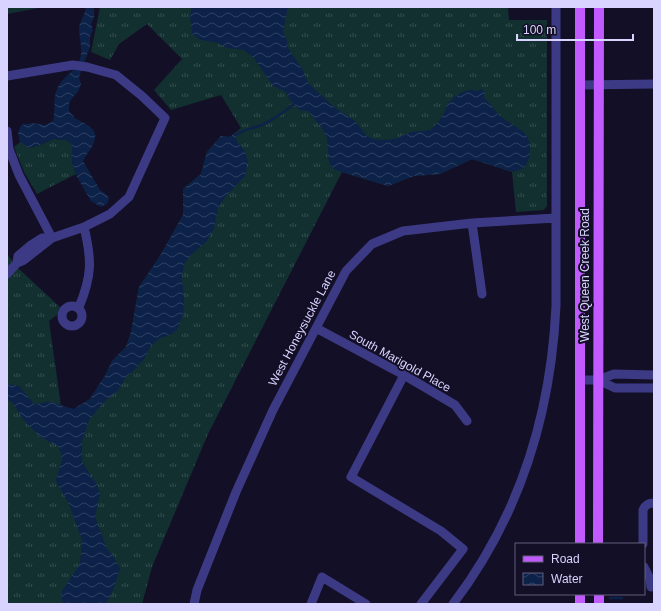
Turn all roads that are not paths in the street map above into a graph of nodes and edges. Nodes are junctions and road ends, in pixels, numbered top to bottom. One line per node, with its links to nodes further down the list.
1 (556, 7): 9 (street)
2 (580, 7): 6 (main road, West Queen Creek Road)
3 (599, 7): 7 (main road, West Queen Creek Road)
4 (7, 76): 11 (street)
5 (654, 84): 7 (street)
6 (580, 85): 7 (street); 19 (main road, West Queen Creek Road)
7 (599, 85): 20 (main road, West Queen Creek Road)
8 (7, 131): 12 (street)
9 (556, 218): 10 (street, West Honeysuckle Lane); 33 (street)
10 (472, 222): 14 (street); 16 (street, West Honeysuckle Lane)
11 (84, 227): 12 (street); 15 (street)
12 (52, 238): 13 (street)
13 (7, 274)
14 (482, 294)
15 (78, 307)
16 (316, 328): 17 (street, South Marigold Place); 29 (street, West Honeysuckle Lane)
17 (404, 375): 22 (street, South Marigold Place); 32 (street)
18 (654, 375): 20 (street)
19 (580, 380): 20 (street); 24 (main road, West Queen Creek Road)
20 (598, 380): 21 (street); 25 (main road, West Queen Creek Road)
21 (654, 388)
22 (468, 421)
23 (654, 503): 26 (street)
24 (580, 543)
25 (598, 543)
26 (643, 543)
27 (645, 569): 28 (street)
28 (651, 587)
29 (194, 604)
30 (311, 604): 31 (street)
31 (366, 604)
32 (421, 604)
33 (453, 604)

